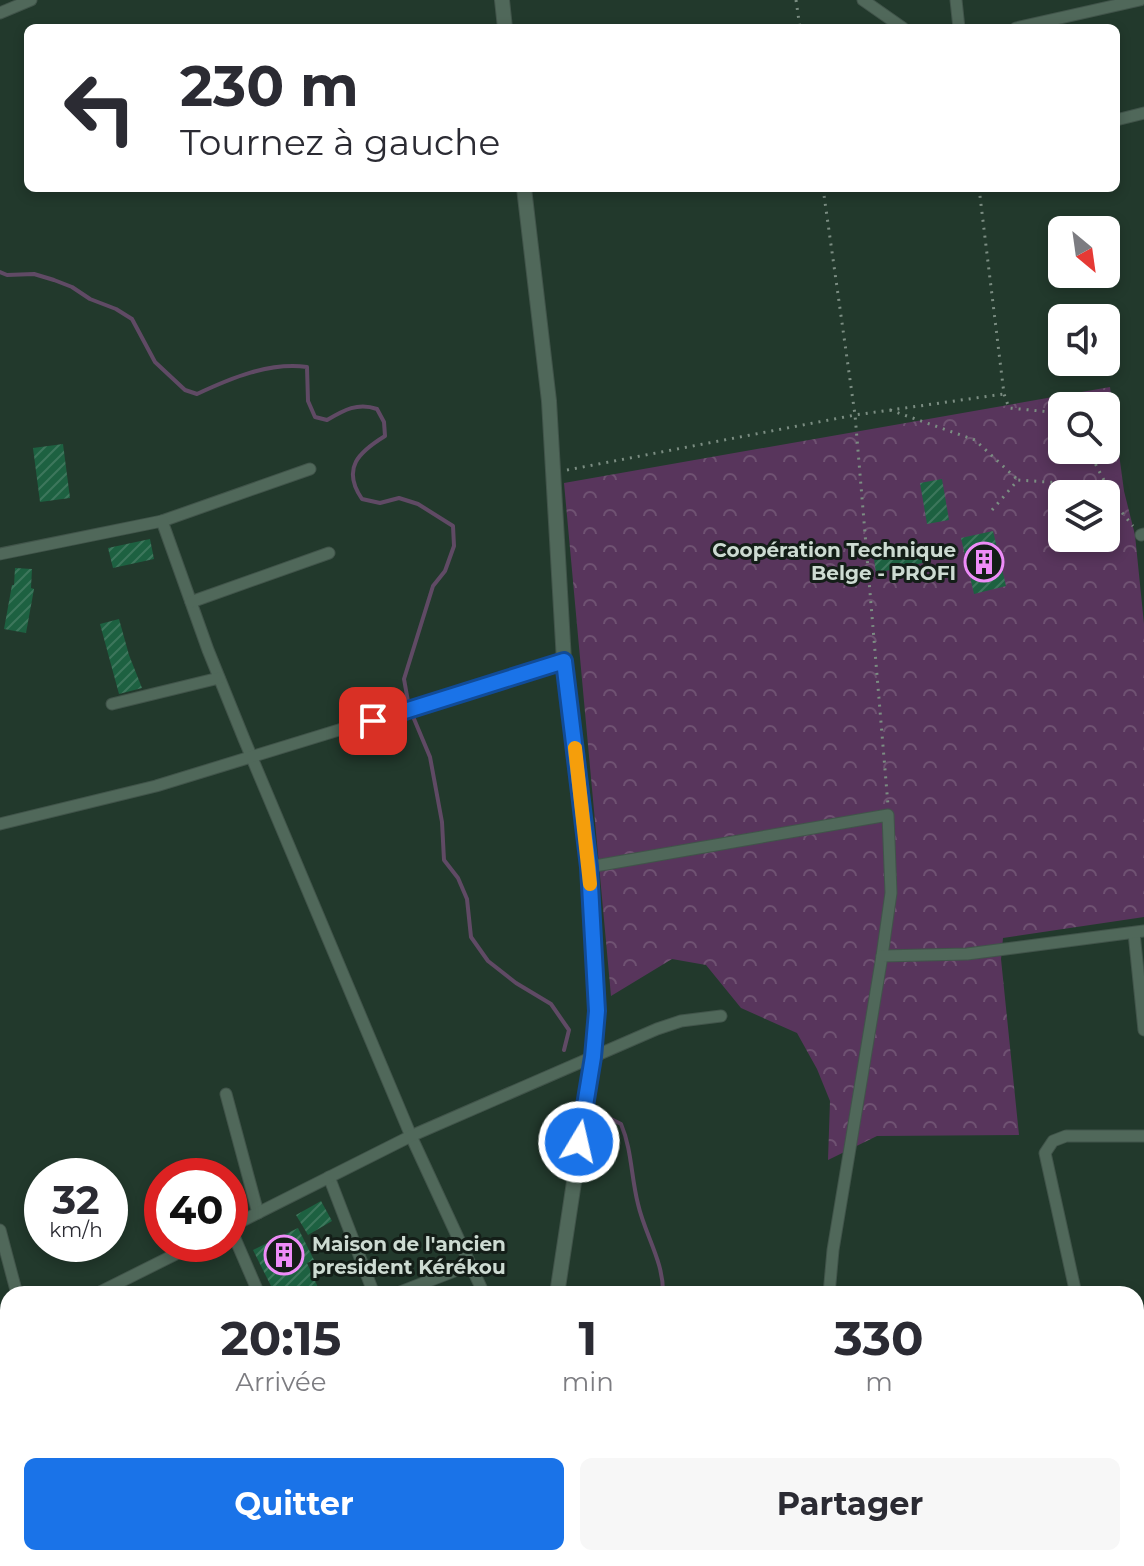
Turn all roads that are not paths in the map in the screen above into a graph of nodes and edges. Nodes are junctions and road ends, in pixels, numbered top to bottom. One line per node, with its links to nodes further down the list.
1 (31, 0): 6 (street)
2 (502, 0): 7 (street)
3 (863, 0): 8 (street)
4 (956, 0): 9 (street)
5 (1140, 0): 10 (street)
6 (0, 13)
7 (505, 24)
8 (897, 24)
9 (959, 24)
10 (1034, 24)
11 (1144, 113): 12 (street)
12 (1120, 119)
13 (524, 192): 19 (street)
14 (310, 469): 15 (street)
15 (162, 521): 17 (street); 18 (street)
16 (329, 553): 18 (street)
17 (0, 554)
18 (191, 602): 20 (street)
19 (564, 661): 22 (street); 24 (street)
20 (219, 678): 21 (street); 22 (street)
21 (112, 704)
22 (251, 757): 23 (street); 31 (street)
23 (0, 824)
24 (589, 867): 26 (street); 29 (street)
25 (1139, 932): 26 (street); 28 (street)
26 (882, 956): 45 (street)
27 (721, 1016): 29 (street)
28 (1144, 1030)
29 (593, 1057): 31 (street); 44 (street)
30 (226, 1094): 34 (street)
31 (411, 1136): 33 (street); 37 (street)
32 (1144, 1136): 46 (street)
33 (329, 1177): 34 (street); 41 (street)
34 (258, 1213): 40 (street)
35 (0, 1230): 38 (street)
36 (160, 1262): 39 (street)
37 (470, 1265): 42 (street); 43 (street)
38 (15, 1286)
39 (112, 1286)
40 (256, 1286)
41 (371, 1286)
42 (416, 1286)
43 (480, 1286)
44 (558, 1286)
45 (830, 1286)
46 (1074, 1286)

